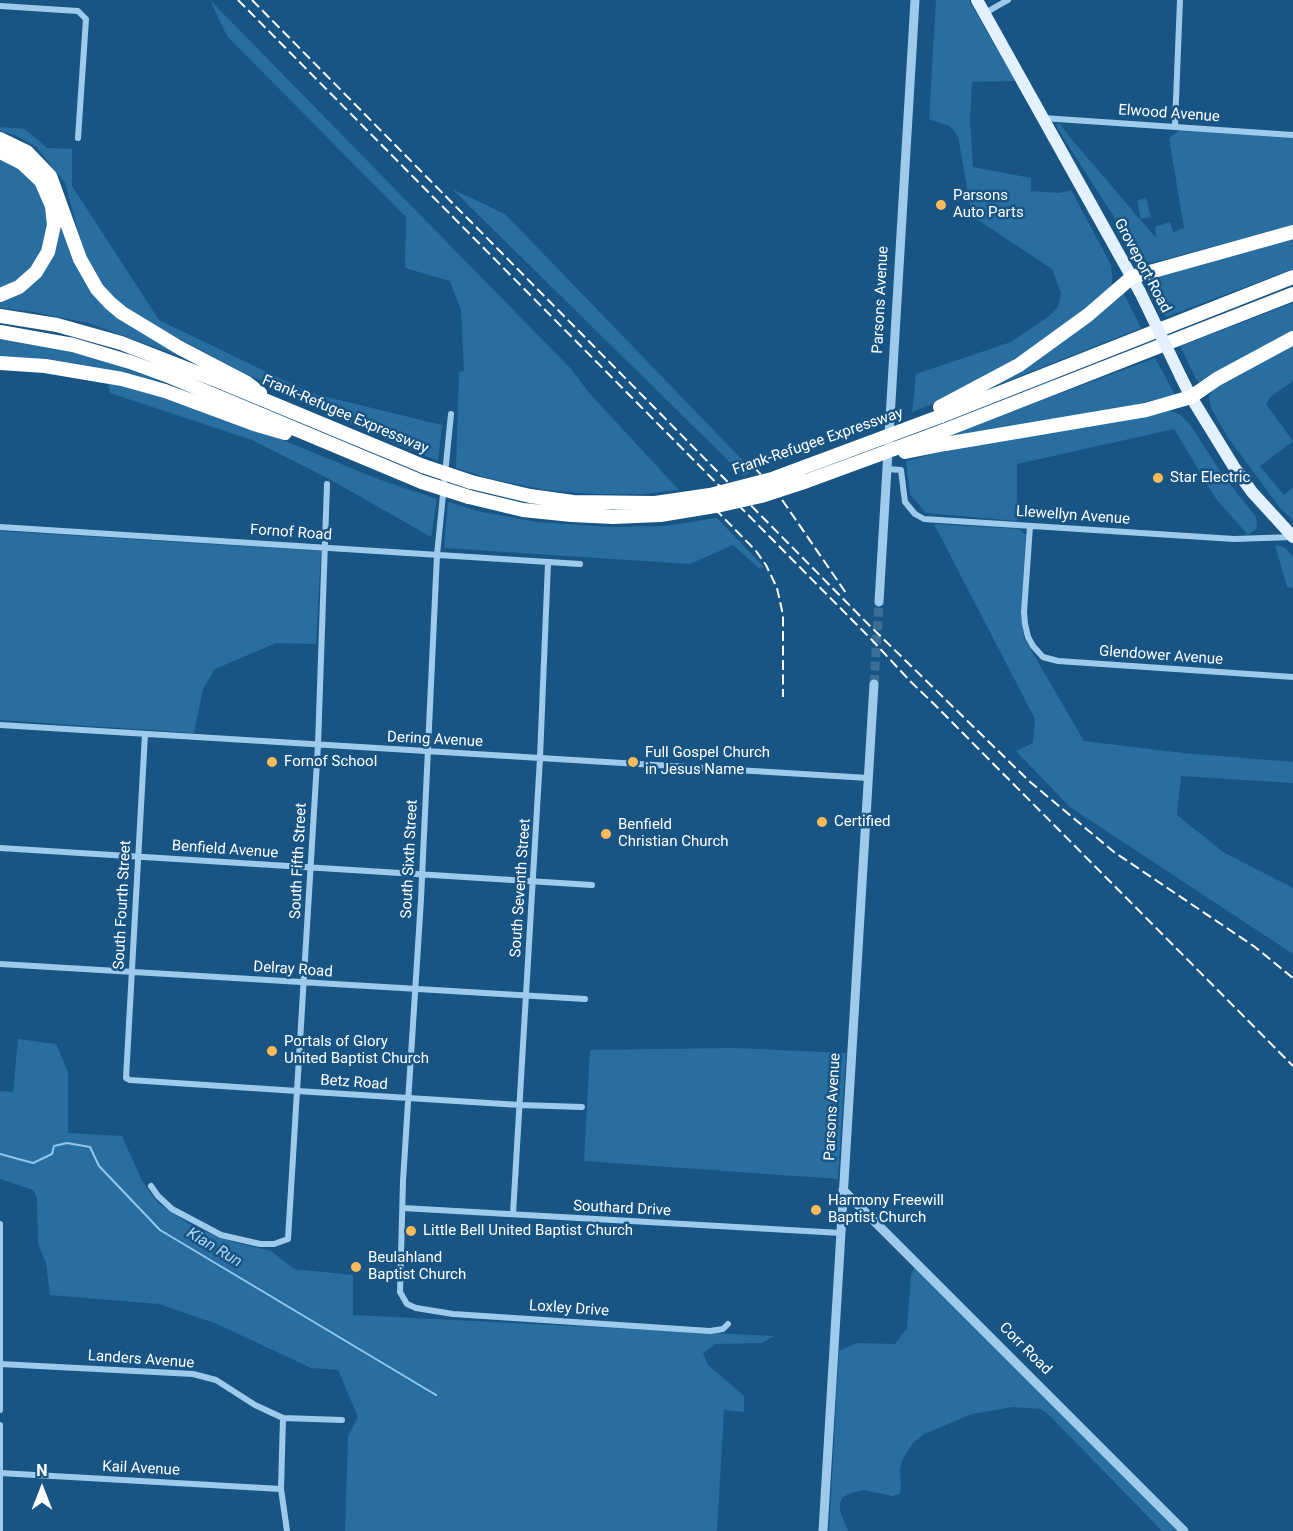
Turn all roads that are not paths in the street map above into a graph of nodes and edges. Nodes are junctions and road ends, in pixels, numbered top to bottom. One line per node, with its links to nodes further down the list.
1 (915, 0): 28 (street, Parsons Avenue)
2 (977, 0): 6 (main road, Groveport Road)
3 (1008, 0): 6 (street)
4 (1180, 0): 8 (street)
5 (0, 6): 10 (street)
6 (985, 14): 7 (main road, Groveport Road)
7 (1042, 118): 8 (street, Elwood Avenue); 14 (main road, Groveport Road)
8 (1175, 125): 9 (street, Elwood Avenue)
9 (1293, 135)
10 (78, 138)
11 (0, 140): 23 (highway)
12 (0, 152): 17 (highway)
13 (1293, 232): 14 (highway)
14 (1132, 277): 22 (main road, Groveport Road, bridge); 24 (highway)
15 (1293, 277): 24 (highway, Frank-Refugee Expressway)
16 (1293, 294): 26 (highway, Frank-Refugee Expressway)
17 (0, 295)
18 (0, 316): 23 (highway, Frank-Refugee Expressway)
19 (0, 332): 27 (highway, Frank-Refugee Expressway)
20 (1293, 338): 22 (highway)
21 (0, 363): 27 (highway)
22 (1191, 397): 26 (highway); 33 (main road, Groveport Road)
23 (273, 403): 30 (highway, Frank-Refugee Expressway, bridge)
24 (940, 411): 30 (highway, Frank-Refugee Expressway, bridge)
25 (451, 414): 35 (street, South Sixth Street)
26 (944, 437): 30 (highway, Frank-Refugee Expressway, bridge)
27 (347, 452): 30 (highway, Frank-Refugee Expressway, bridge)
28 (887, 469): 31 (street, Llewellyn Avenue); 38 (street, Parsons Avenue)
29 (327, 484): 34 (street, South Fifth Street)
30 (657, 509)
31 (1030, 525): 33 (street, Llewellyn Avenue); 39 (street, Glendower Avenue)
32 (0, 527): 34 (street, Fornof Road)
33 (1293, 537)
34 (326, 548): 35 (street, Fornof Road); 43 (street, South Fifth Street)
35 (437, 555): 36 (street, Fornof Road); 44 (street, South Sixth Street)
36 (548, 563): 37 (street, Fornof Road); 45 (street, South Seventh Street)
37 (580, 564)
38 (879, 602)
39 (1293, 677)
40 (874, 684): 46 (street, Parsons Avenue)
41 (0, 725): 42 (street, Dering Avenue)
42 (145, 734): 43 (street, Dering Avenue); 48 (street, South Fourth Street)
43 (318, 745): 44 (street, Dering Avenue); 49 (street, South Fifth Street)
44 (428, 752): 45 (street, Dering Avenue); 50 (street, South Sixth Street)
45 (540, 758): 46 (street, Dering Avenue); 51 (street, South Seventh Street)
46 (868, 778): 65 (street, Parsons Avenue)
47 (0, 848): 48 (street, Benfield Avenue)
48 (138, 857): 49 (street, Benfield Avenue); 54 (street, South Fourth Street)
49 (311, 868): 50 (street, Benfield Avenue); 55 (street, South Fifth Street)
50 (422, 874): 51 (street, Benfield Avenue); 56 (street, South Sixth Street)
51 (533, 882): 52 (street, Benfield Avenue); 57 (street, South Seventh Street)
52 (592, 885)
53 (0, 964): 54 (street, Delray Road)
54 (131, 972): 55 (street, Delray Road); 59 (street, South Fourth Street)
55 (304, 983): 56 (street, Delray Road); 60 (street, South Fifth Street)
56 (415, 989): 57 (street, Delray Road); 61 (street, South Sixth Street)
57 (526, 996): 58 (street, Delray Road); 62 (street, South Seventh Street)
58 (585, 999)
59 (126, 1078): 60 (street, Betz Road)
60 (297, 1091): 61 (street, Betz Road); 64 (street, South Fifth Street)
61 (408, 1098): 62 (street, Betz Road); 66 (street, South Sixth Street)
62 (520, 1105): 63 (street, Betz Road); 67 (street, South Seventh Street)
63 (582, 1107)
64 (151, 1186)
65 (843, 1190): 69 (street, Parsons Avenue); 82 (street, Corr Road)
66 (403, 1208): 67 (street, Southard Drive); 70 (street, South Sixth Street)
67 (513, 1214): 69 (street, Southard Drive)
68 (0, 1224): 72 (street)
69 (841, 1233): 81 (street, Parsons Avenue)
70 (407, 1304): 71 (street, Loxley Drive)
71 (728, 1324)
72 (0, 1364): 73 (street); 74 (street, Landers Avenue)
73 (0, 1410)
74 (283, 1418): 75 (street, Landers Avenue); 78 (street)
75 (342, 1420)
76 (0, 1425): 77 (street)
77 (0, 1473): 78 (street, Kail Avenue); 79 (street)
78 (280, 1489): 80 (street)
79 (0, 1531)
80 (286, 1531)
81 (823, 1531)
82 (1184, 1531)

